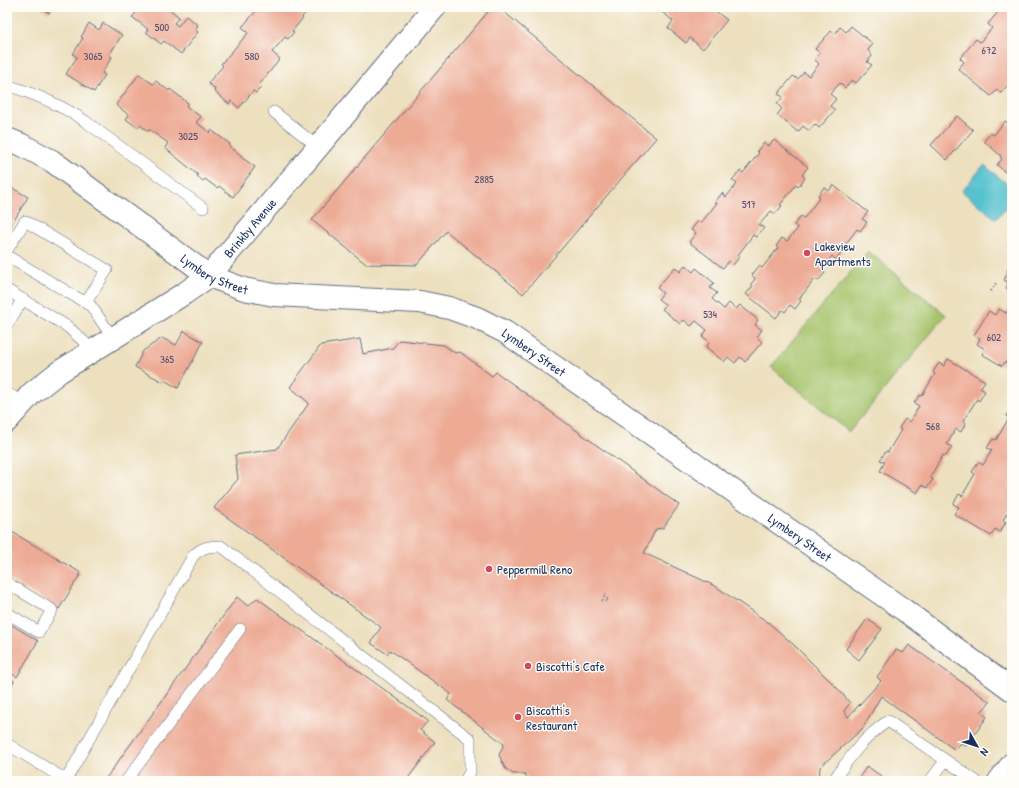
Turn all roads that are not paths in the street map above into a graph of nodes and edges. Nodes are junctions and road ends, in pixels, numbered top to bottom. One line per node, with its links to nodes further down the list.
1 (435, 7): 5 (street, Brinkby Avenue)
2 (7, 85): 6 (lane)
3 (274, 112): 5 (lane)
4 (7, 139): 9 (street, Lymbery Street)
5 (318, 147): 9 (street, Brinkby Avenue)
6 (203, 208)
7 (7, 250): 12 (lane)
8 (7, 256): 12 (lane)
9 (209, 276): 14 (street, Brinkby Avenue); 21 (street, Lymbery Street)
10 (7, 290): 11 (lane)
11 (23, 299): 13 (lane); 15 (lane)
12 (86, 302): 14 (lane)
13 (7, 325)
14 (113, 338): 15 (street, Brinkby Avenue)
15 (94, 350): 16 (street, Brinkby Avenue)
16 (15, 398): 17 (street, Brinkby Avenue)
17 (7, 421)
18 (7, 583): 19 (lane)
19 (7, 613)
20 (240, 629): 26 (lane)
21 (1012, 690)
22 (7, 744): 25 (lane)
23 (945, 761): 28 (lane); 29 (lane); 30 (lane)
24 (1012, 764): 31 (street)
25 (66, 780): 27 (lane)
26 (126, 781)
27 (465, 781)
28 (833, 781)
29 (930, 781)
30 (976, 781)
31 (999, 781)

